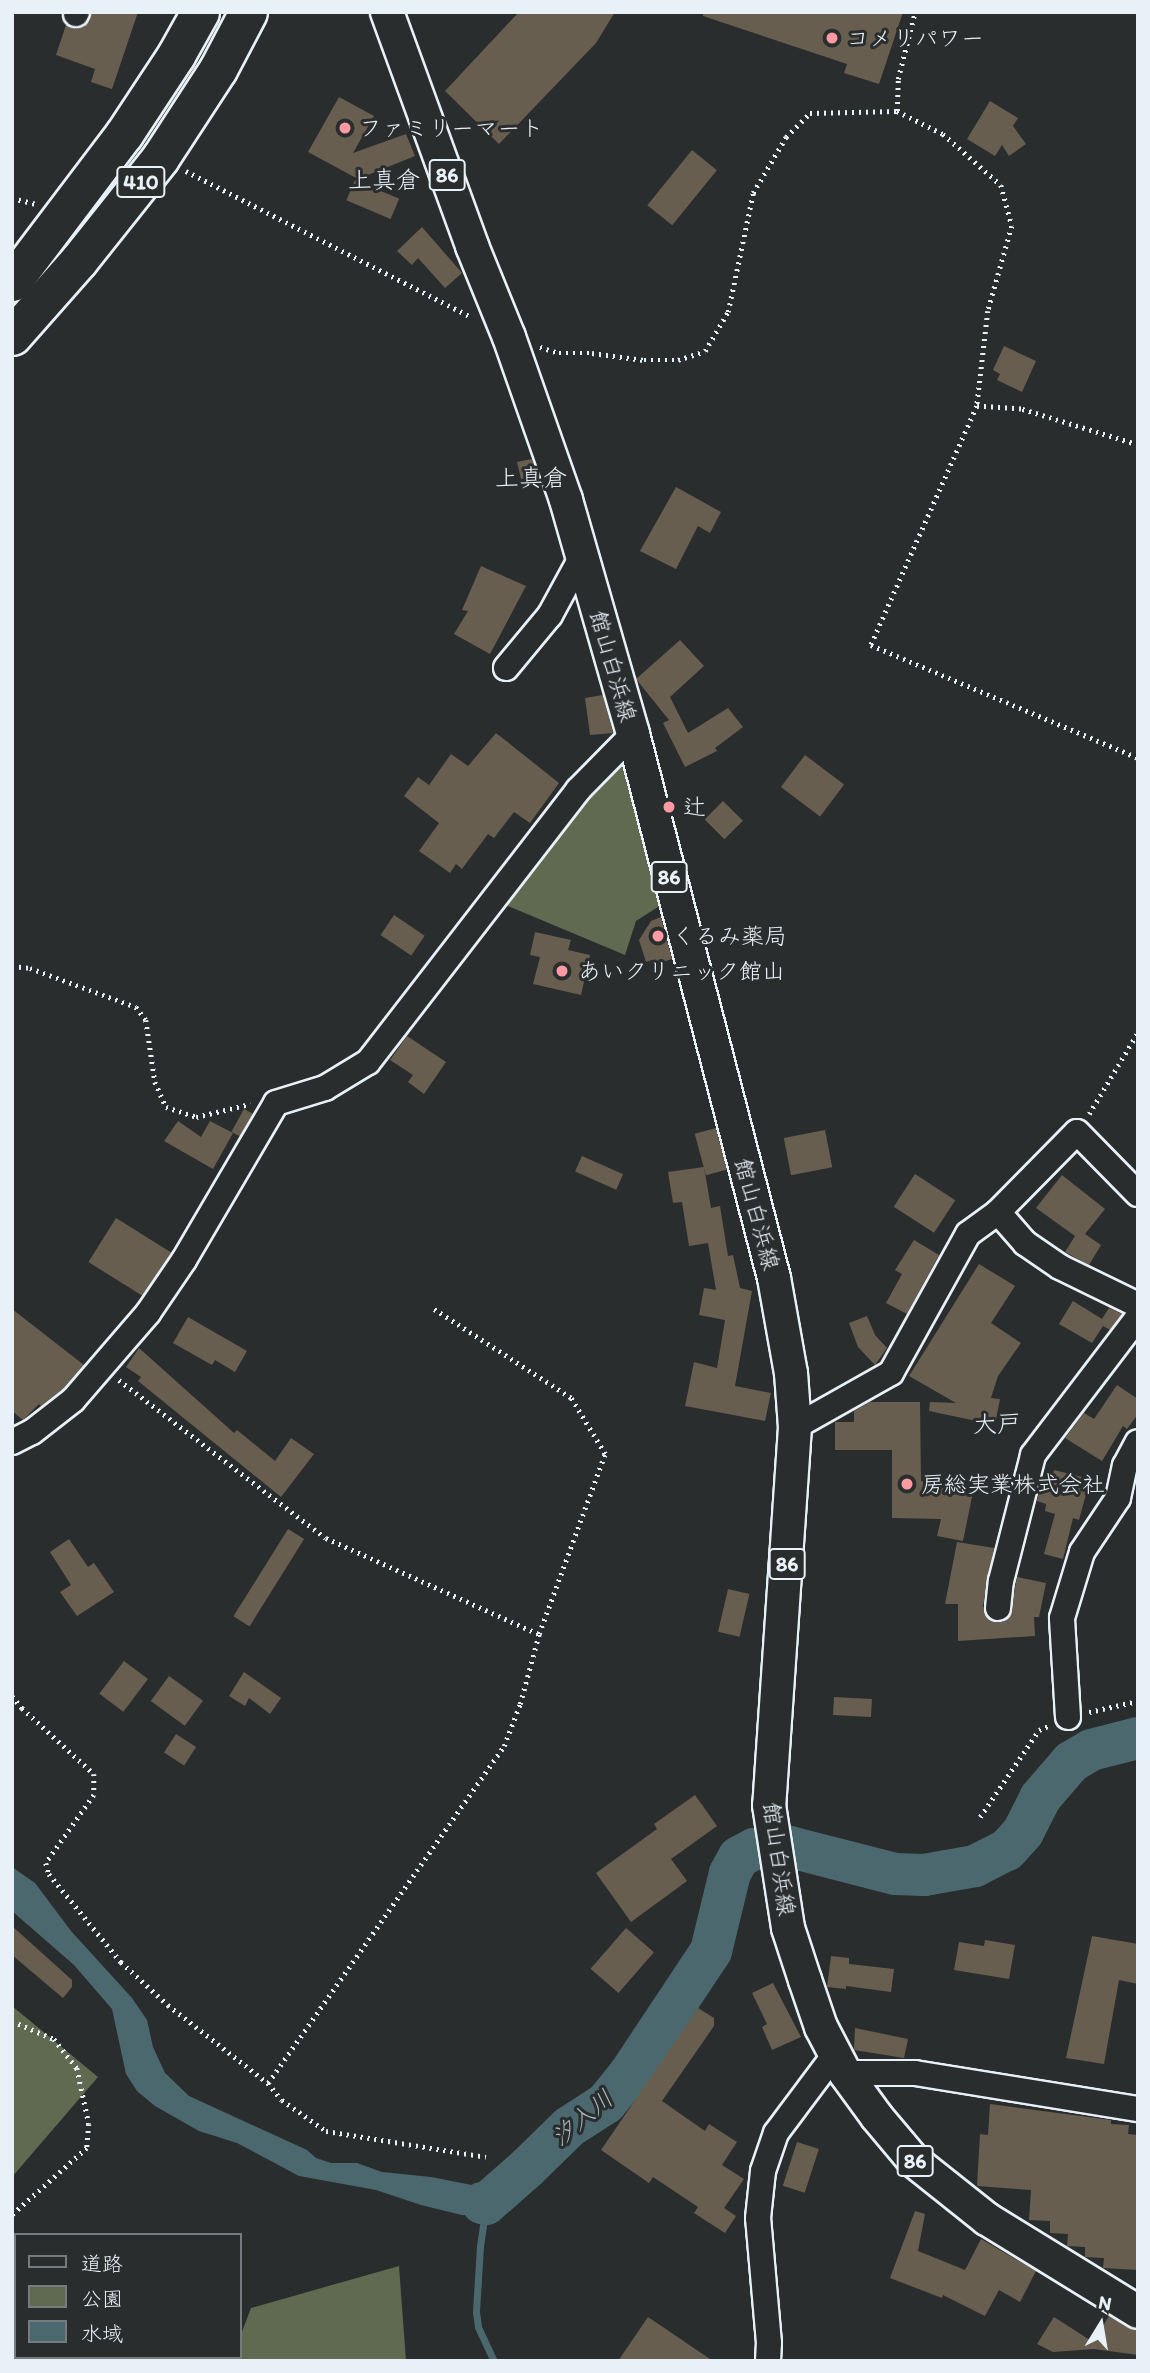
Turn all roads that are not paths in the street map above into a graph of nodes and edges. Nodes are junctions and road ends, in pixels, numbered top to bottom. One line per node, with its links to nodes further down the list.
1 (200, 12): 4 (highway, 410)
2 (248, 12): 5 (highway, 410)
3 (387, 12): 6 (main road, 館山白浜線 / 86)
4 (12, 282)
5 (12, 336)
6 (582, 556): 7 (street); 8 (main road, 館山白浜線 / 86)
7 (506, 668)
8 (633, 734): 13 (main road, 館山白浜線 / 86); 14 (street)
9 (1138, 1194): 10 (street)
10 (998, 1212): 11 (street); 13 (street)
11 (1138, 1305)
12 (1138, 1317): 16 (street)
13 (795, 1427): 18 (main road, 館山白浜線 / 86)
14 (12, 1442)
15 (1138, 1442): 17 (street)
16 (998, 1608)
17 (1068, 1717)
18 (840, 2063): 19 (street); 20 (main road, 館山白浜線 / 86); 21 (street)
19 (1132, 2103)
20 (1138, 2312)
21 (768, 2361)

